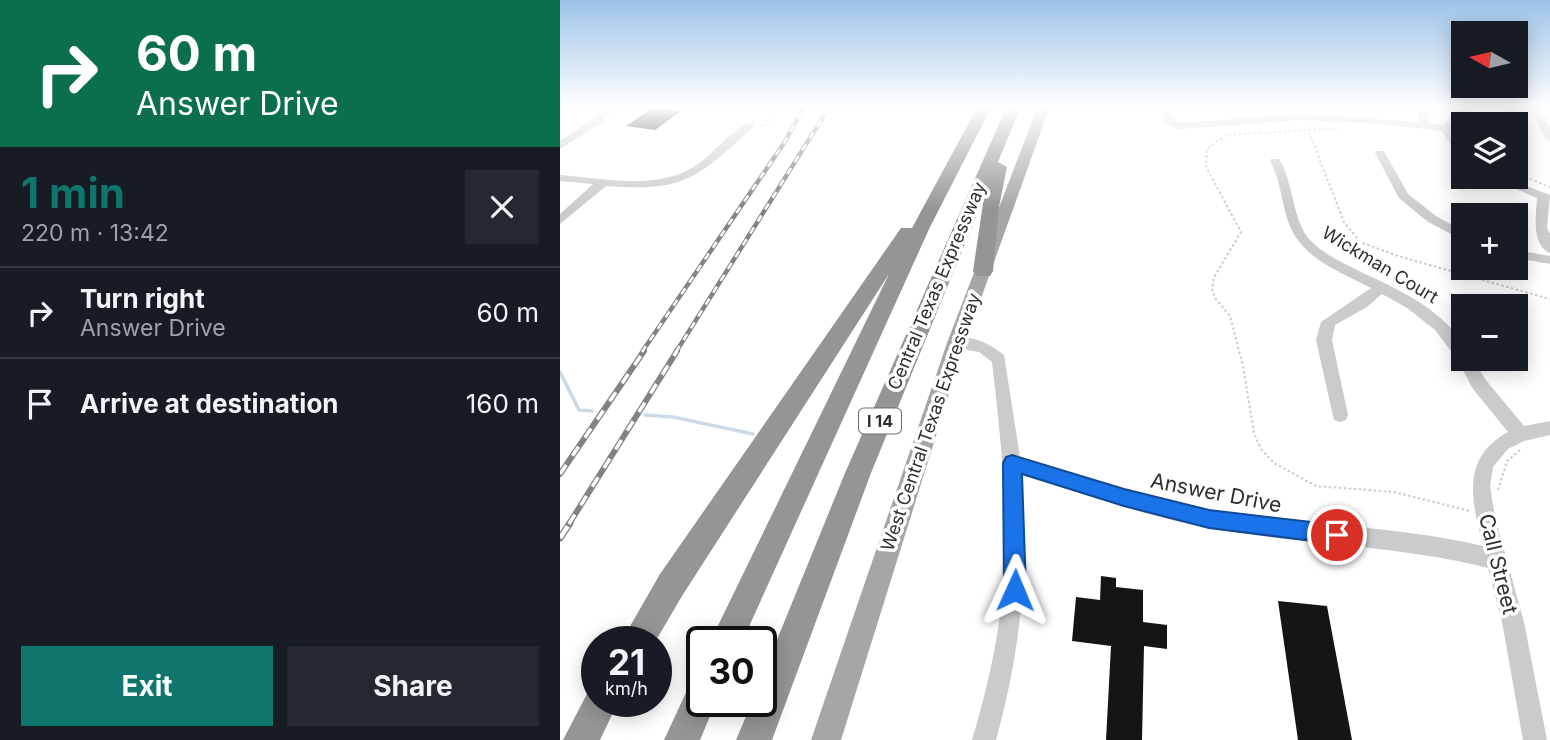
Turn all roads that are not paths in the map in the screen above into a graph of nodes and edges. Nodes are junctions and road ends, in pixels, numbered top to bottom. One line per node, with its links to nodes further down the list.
1 (732, 141): 10 (street)
2 (968, 141): 6 (highway, Central Texas Expressway / I 14)
3 (999, 141): 34 (highway, Central Texas Expressway / I 14)
4 (1007, 141): 18 (highway)
5 (1031, 141): 18 (main road, West Central Texas Expressway)
6 (965, 146): 28 (highway); 29 (highway, Central Texas Expressway / I 14)
7 (1380, 153): 14 (street)
8 (1275, 161): 19 (street, Wickman Court)
9 (560, 178): 10 (street)
10 (604, 181): 13 (street)
11 (1528, 188): 12 (street)
12 (1548, 194): 15 (street)
13 (560, 220)
14 (1451, 229)
15 (1550, 249)
16 (1528, 256): 17 (street)
17 (1550, 260)
18 (983, 271): 21 (main road, West Central Texas Expressway)
19 (1381, 287): 20 (street, Wickman Court); 23 (street)
20 (1451, 338)
21 (956, 343): 26 (street); 35 (main road, West Central Texas Expressway)
22 (1473, 371): 25 (street, Wickman Court)
23 (1340, 415)
24 (1550, 428): 25 (street, Call Street)
25 (1522, 440): 27 (street, Call Street)
26 (1012, 463): 27 (street, Answer Drive); 36 (street)
27 (1498, 561): 37 (street, Call Street)
28 (647, 626)
29 (734, 626)
30 (593, 717): 32 (highway)
31 (692, 717): 33 (highway)
32 (581, 740)
33 (682, 740)
34 (754, 740)
35 (826, 740)
36 (984, 740)
37 (1535, 740)

